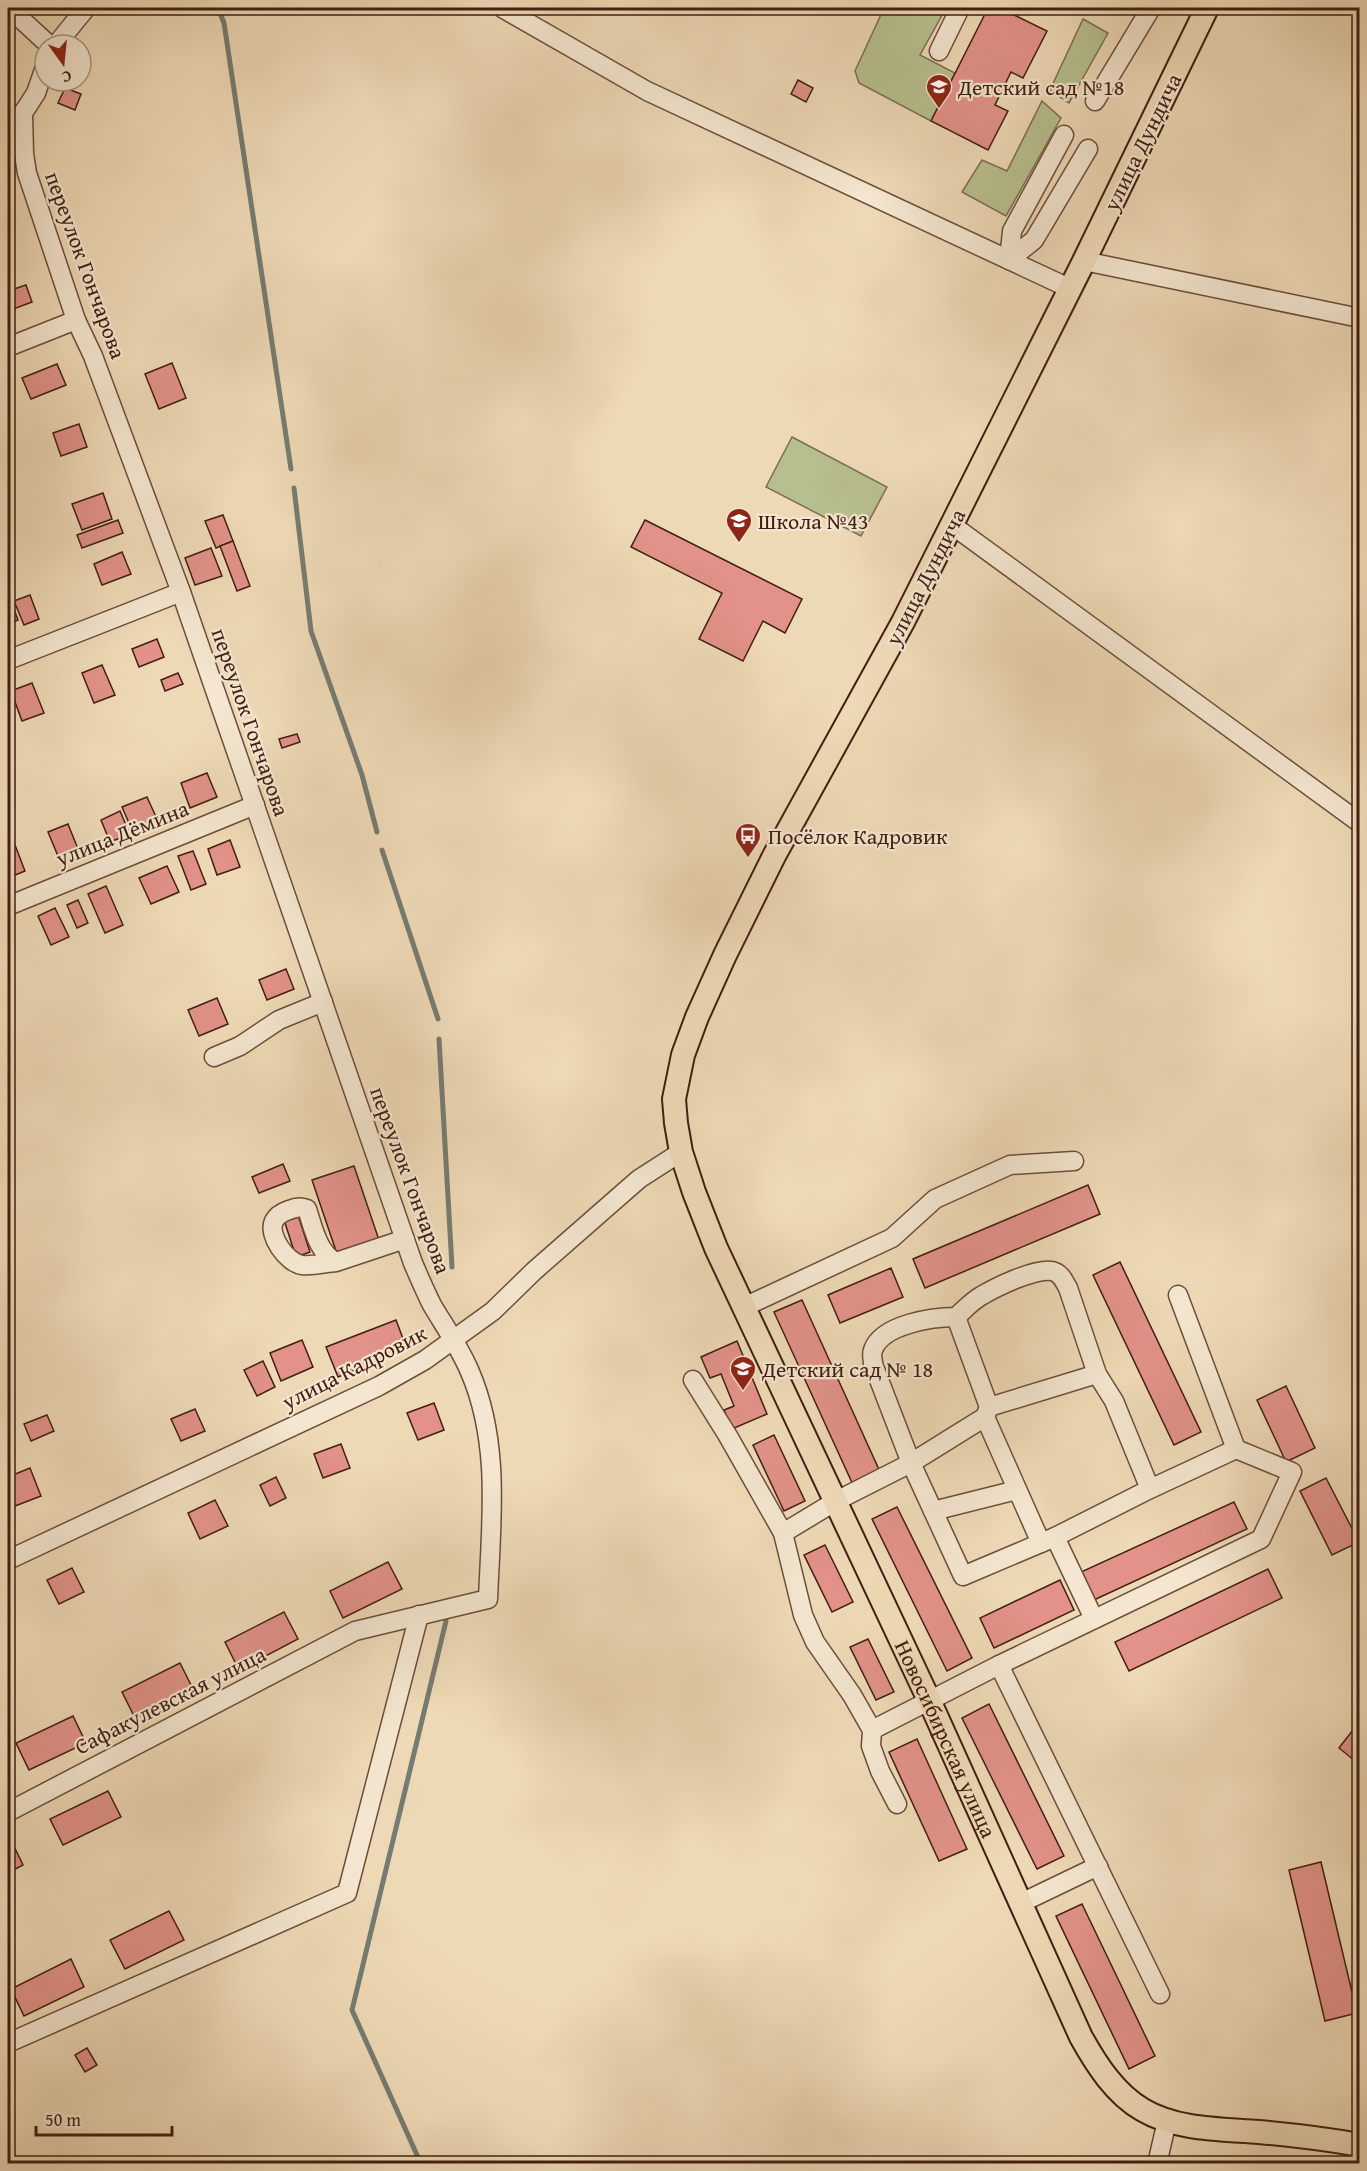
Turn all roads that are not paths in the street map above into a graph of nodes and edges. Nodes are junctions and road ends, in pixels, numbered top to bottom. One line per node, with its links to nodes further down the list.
1 (9, 8): 7 (street)
2 (86, 8): 8 (street)
3 (502, 8): 15 (street)
4 (960, 8): 9 (street)
5 (1151, 8): 11 (street)
6 (1207, 8): 16 (main road, улица Дундича)
7 (36, 33)
8 (66, 33)
9 (939, 51)
10 (36, 93): 12 (street)
11 (1095, 101)
12 (15, 114): 19 (street, переулок Гончарова)
13 (1064, 135): 15 (street)
14 (1088, 149): 15 (street)
15 (1009, 260): 17 (street)
16 (1084, 261): 17 (main road, улица Дундича); 18 (street)
17 (1069, 288): 21 (main road, улица Дундича)
18 (1359, 318)
19 (76, 320): 20 (street); 22 (street, переулок Гончарова)
20 (8, 347)
21 (952, 525): 25 (street); 29 (main road, улица Дундича)
22 (181, 592): 23 (street); 24 (street, переулок Гончарова)
23 (8, 660)
24 (255, 805): 26 (street, улица Дёмина); 27 (street, переулок Гончарова)
25 (1359, 823)
26 (8, 906)
27 (323, 1002): 28 (street); 31 (street, переулок Гончарова)
28 (214, 1057)
29 (681, 1152): 34 (main road, Новосибирская улица); 36 (street, улица Кадровик)
30 (1074, 1161): 34 (street)
31 (405, 1239): 32 (street); 36 (street, переулок Гончарова)
32 (336, 1262)
33 (1178, 1295): 40 (street)
34 (744, 1307): 44 (main road, Новосибирская улица)
35 (956, 1317): 37 (street); 39 (street); 41 (street)
36 (454, 1340): 48 (street, улица Кадровик); 49 (street, переулок Гончарова)
37 (1097, 1374): 39 (street); 42 (street)
38 (693, 1380): 46 (street)
39 (987, 1412): 41 (street); 43 (street)
40 (1236, 1449): 42 (street); 50 (street)
41 (911, 1463): 44 (street); 45 (street)
42 (1150, 1489): 47 (street)
43 (1017, 1490): 45 (street); 47 (street)
44 (836, 1501): 46 (street); 52 (main road, Новосибирская улица)
45 (933, 1511): 47 (street)
46 (783, 1533): 53 (street)
47 (1048, 1540): 50 (street)
48 (8, 1560)
49 (419, 1616): 55 (street, Сафакулевская улица); 59 (street)
50 (1094, 1619): 51 (street)
51 (999, 1665): 52 (street); 56 (street)
52 (929, 1700): 53 (street); 57 (main road, Новосибирская улица)
53 (872, 1730): 54 (street)
54 (897, 1804)
55 (8, 1812)
56 (1098, 1866): 57 (street); 58 (street)
57 (1021, 1903): 60 (main road, Новосибирская улица)
58 (1160, 1994)
59 (8, 2043)
60 (1167, 2121): 61 (main road, Новосибирская улица); 62 (street)
61 (1359, 2145)
62 (1157, 2163)

